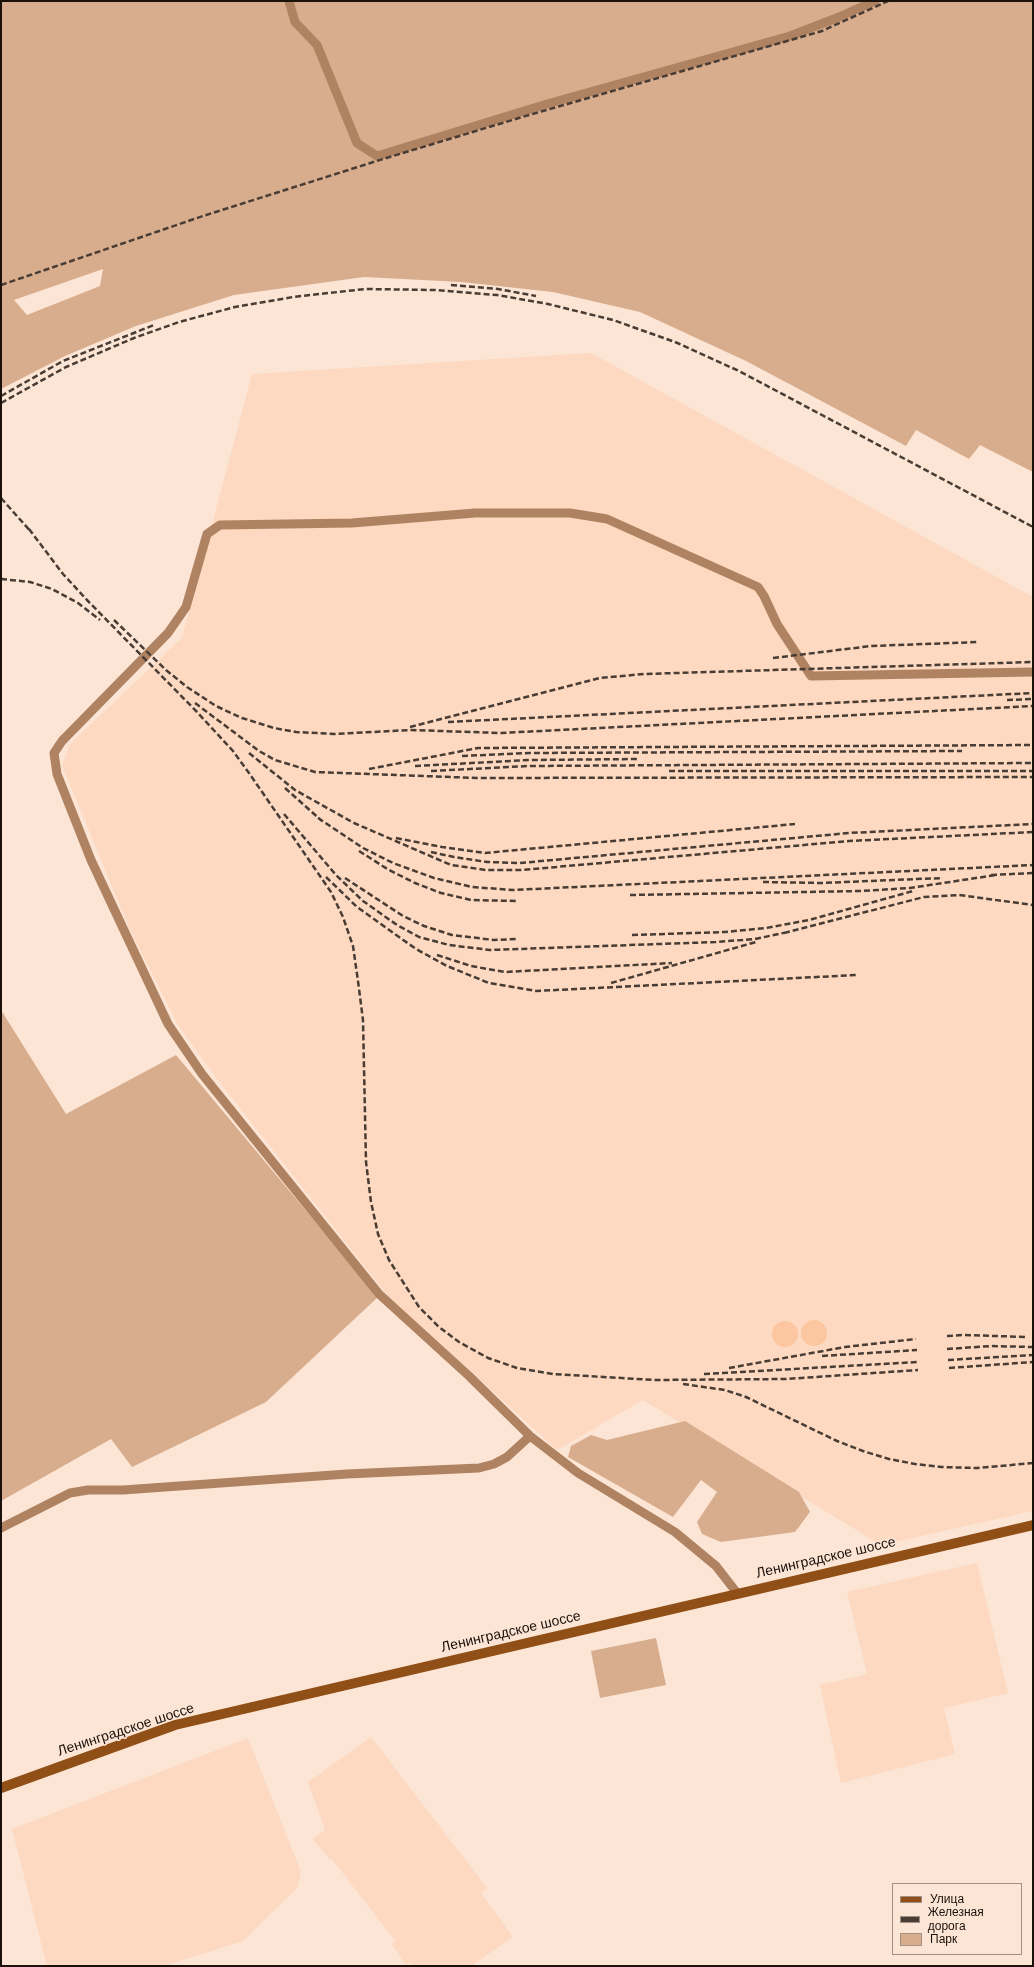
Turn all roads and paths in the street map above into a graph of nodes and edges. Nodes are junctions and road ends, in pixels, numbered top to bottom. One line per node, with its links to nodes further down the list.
1 (289, 1): 2 (street)
2 (876, 1)
3 (1033, 672): 4 (street)
4 (530, 1436): 6 (street); 7 (street)
5 (1033, 1525): 7 (main road, Ленинградское шоссе)
6 (1, 1528)
7 (737, 1593): 8 (main road, Ленинградское шоссе)
8 (1, 1788)

